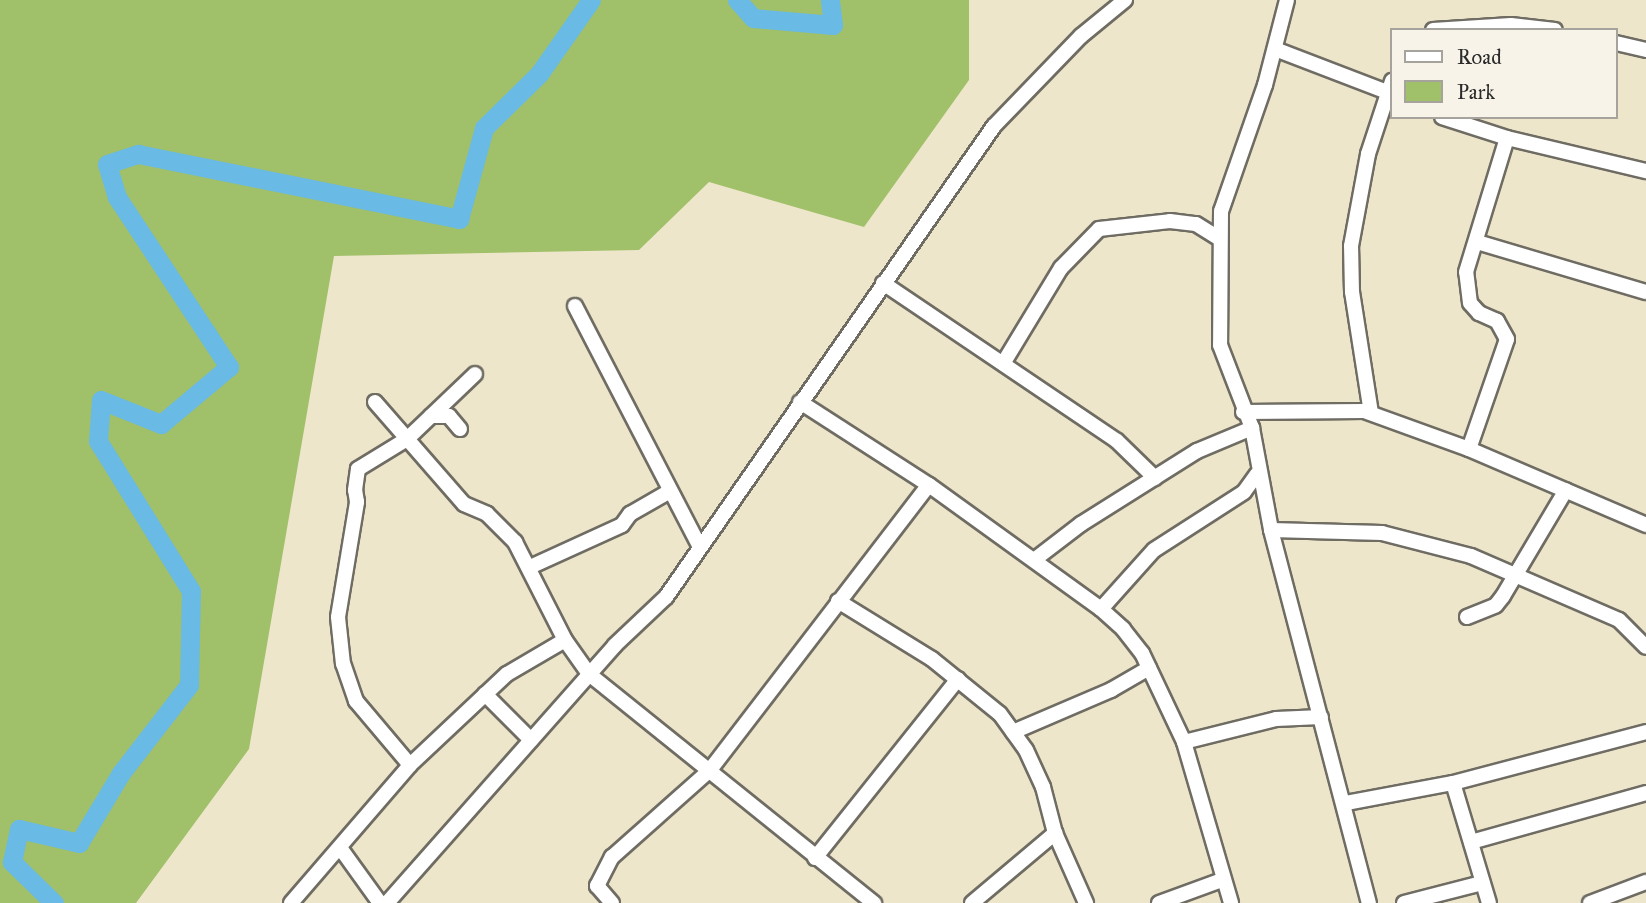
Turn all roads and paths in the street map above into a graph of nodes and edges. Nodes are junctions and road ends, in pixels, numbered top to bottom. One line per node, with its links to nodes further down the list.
1 (1125, 0): 15 (street)
2 (1287, 0): 6 (street)
3 (1464, 28): 4 (street)
4 (1537, 28)
5 (1618, 43): 7 (street)
6 (1275, 49): 8 (street); 13 (street)
7 (1646, 50)
8 (1390, 89)
9 (1390, 92): 23 (street)
10 (1448, 119): 11 (street)
11 (1507, 138): 12 (street); 14 (street)
12 (1646, 171)
13 (1218, 238): 18 (street); 22 (street)
14 (1477, 242): 16 (street); 28 (street)
15 (883, 283): 18 (street); 21 (street)
16 (1646, 292)
17 (575, 306): 33 (street)
18 (1004, 362): 30 (street)
19 (475, 374): 24 (street)
20 (375, 402): 27 (street)
21 (800, 402): 31 (street); 36 (street)
22 (1244, 412): 23 (street); 25 (street)
23 (1371, 413): 28 (street)
24 (430, 417): 26 (street); 27 (street)
25 (1252, 428): 29 (street); 30 (street)
26 (460, 429)
27 (407, 439): 38 (street); 54 (street)
28 (1469, 449): 32 (street)
29 (1258, 474): 35 (street); 41 (street)
30 (1155, 478): 37 (street)
31 (929, 485): 37 (street); 40 (street)
32 (1566, 490): 34 (street); 39 (street)
33 (670, 491): 36 (street); 38 (street)
34 (1646, 525)
35 (1271, 530): 39 (street); 49 (street)
36 (699, 545): 46 (street)
37 (1034, 560): 41 (street)
38 (530, 568): 43 (street)
39 (1517, 574): 42 (street); 44 (street)
40 (838, 601): 47 (street); 55 (street)
41 (1101, 609): 45 (street)
42 (1467, 617)
43 (565, 640): 46 (street); 48 (street)
44 (1646, 647)
45 (1149, 668): 50 (street); 53 (street)
46 (589, 674): 52 (street); 55 (street)
47 (958, 679): 50 (street); 62 (street)
48 (485, 694): 52 (street); 54 (street)
49 (1321, 717): 53 (street); 58 (street)
50 (1013, 732): 59 (street)
51 (1646, 732): 56 (street)
52 (531, 740): 68 (street)
53 (1184, 742): 63 (street)
54 (410, 765): 61 (street)
55 (710, 770): 62 (street); 69 (street)
56 (1453, 783): 58 (street); 60 (street)
57 (1646, 793): 60 (street)
58 (1346, 803): 75 (street)
59 (1055, 834): 71 (street); 72 (street)
60 (1471, 842): 64 (street)
61 (341, 849): 66 (street); 67 (street)
62 (816, 858): 70 (street)
63 (1222, 880): 73 (street); 74 (street)
64 (1482, 883): 76 (street); 77 (street)
65 (1646, 883): 78 (street)
66 (295, 902)
67 (380, 903)
68 (387, 903)
69 (612, 903)
70 (874, 903)
71 (972, 903)
72 (1086, 903)
73 (1159, 903)
74 (1231, 903)
75 (1369, 903)
76 (1404, 903)
77 (1489, 903)
78 (1590, 903)

